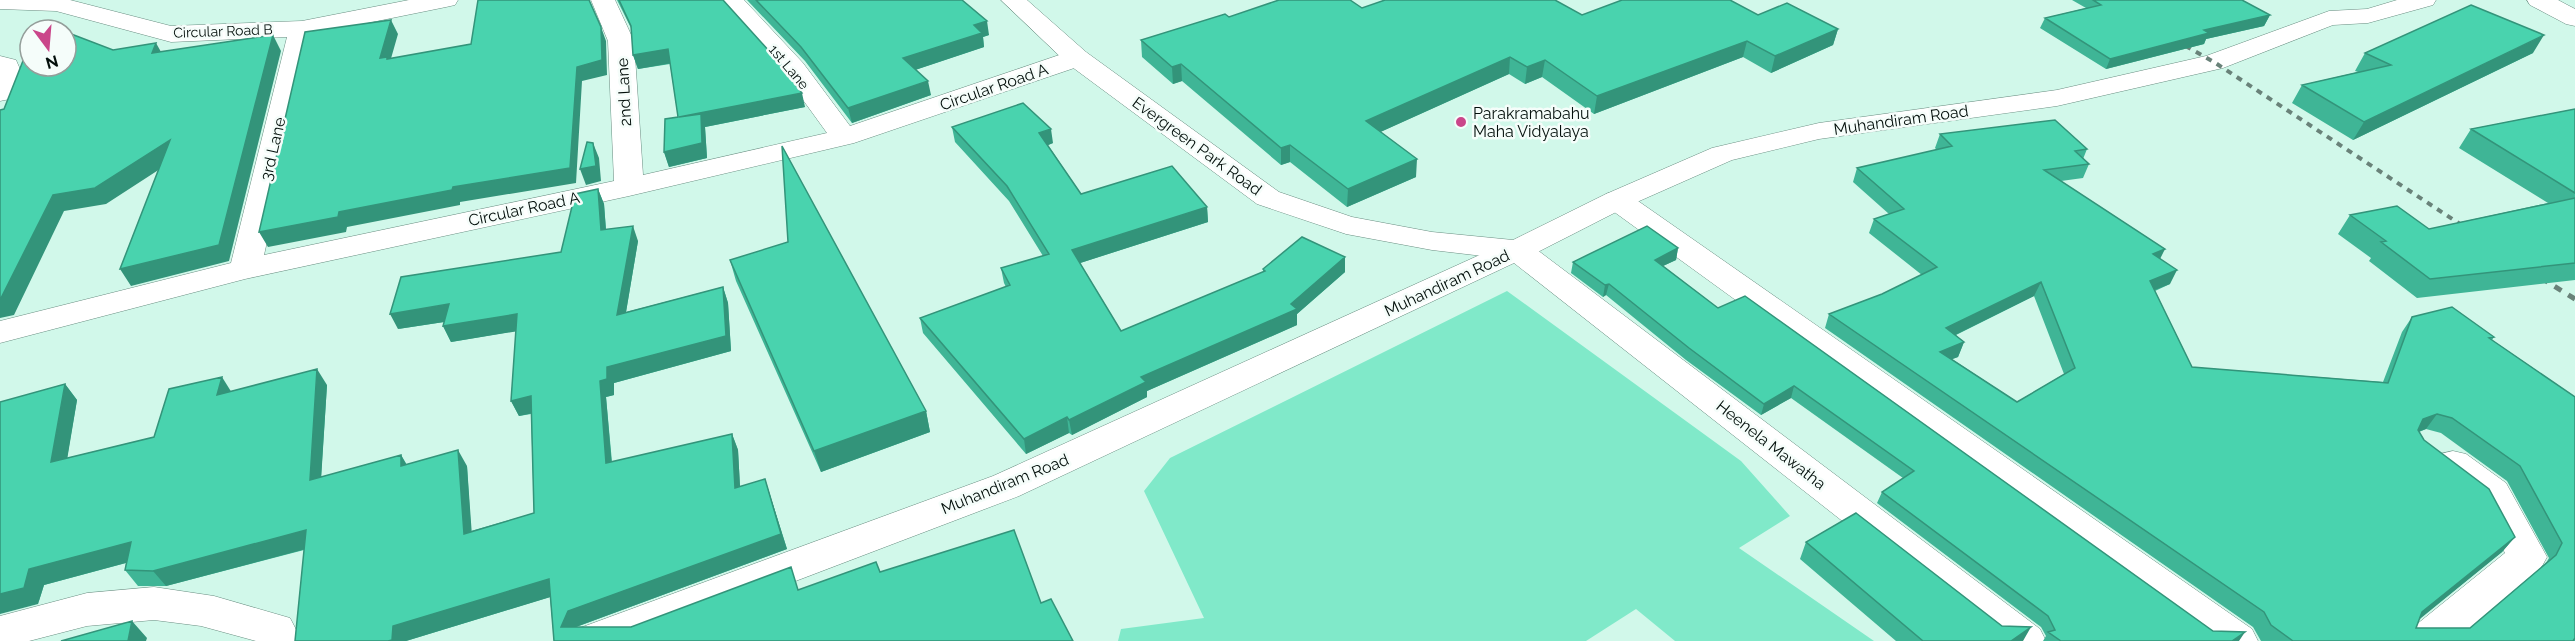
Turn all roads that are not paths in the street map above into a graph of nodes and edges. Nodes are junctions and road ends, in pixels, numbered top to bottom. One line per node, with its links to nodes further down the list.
1 (446, 0): 10 (main road, Circular Road B)
2 (603, 0): 15 (main road, 2nd Lane)
3 (730, 0): 14 (main road, 1st Lane)
4 (1013, 0): 11 (main road, Evergreen Park Road)
5 (2424, 0): 8 (main road, Muhandiram Road)
6 (2539, 0): 9 (main road)
7 (0, 2): 10 (main road, Circular Road B)
8 (2333, 9): 16 (main road, Muhandiram Road)
9 (2575, 19)
10 (302, 29): 18 (main road, 3rd Lane)
11 (1077, 58): 14 (main road, Circular Road A); 17 (main road, Evergreen Park Road)
12 (0, 64): 13 (main road)
13 (0, 93)
14 (844, 137): 15 (main road, Circular Road A)
15 (629, 187): 18 (main road, Circular Road A)
16 (1617, 200): 17 (main road, Muhandiram Road); 25 (main road)
17 (1517, 250): 23 (main road, Muhandiram Road); 24 (main road, Heenela Mawatha)
18 (245, 269): 19 (main road, Circular Road A)
19 (0, 332)
20 (2427, 444): 26 (main road)
21 (0, 633): 22 (main road)
22 (281, 641)
23 (592, 641)
24 (2025, 641)
25 (2237, 641)
26 (2426, 641)

